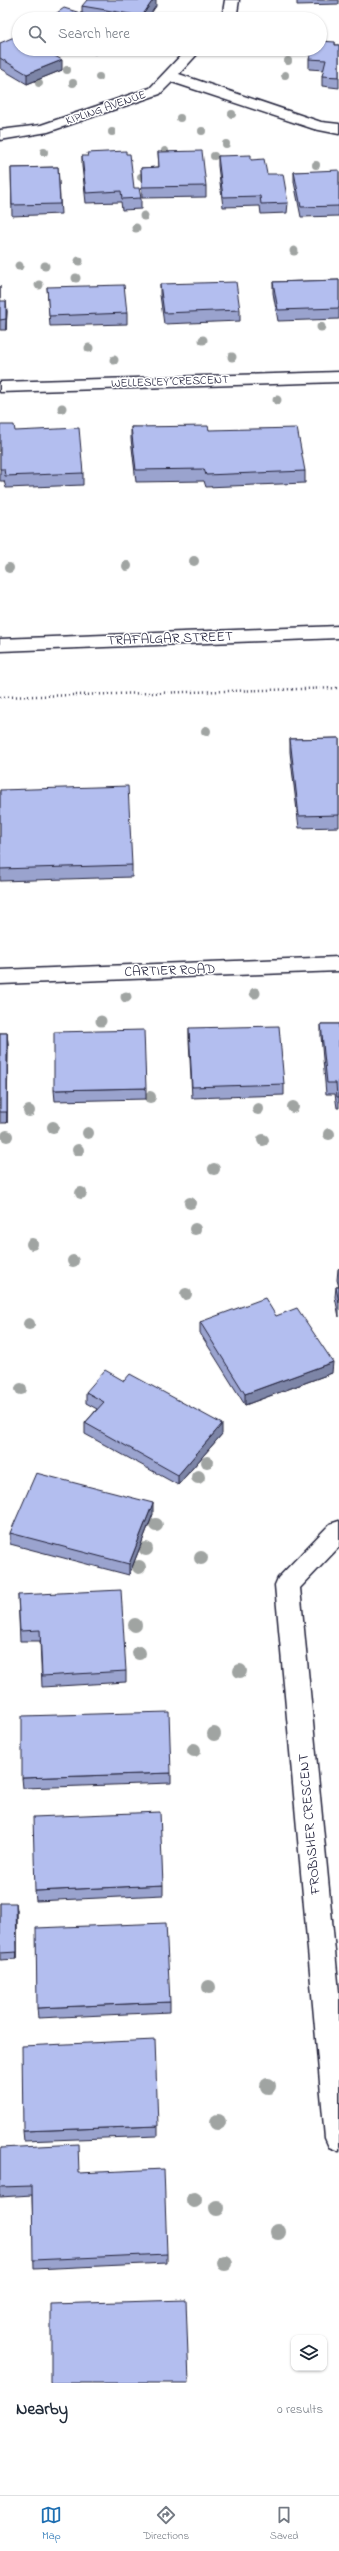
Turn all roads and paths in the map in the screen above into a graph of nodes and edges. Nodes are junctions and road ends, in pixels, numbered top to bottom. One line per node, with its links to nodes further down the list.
1 (232, 0): 2 (street)
2 (230, 12)
3 (188, 56): 4 (street, KIPLING AVENUE)
4 (169, 76): 5 (street); 6 (street, KIPLING AVENUE)
5 (339, 129)
6 (0, 135)
7 (339, 377): 8 (street, WELLESLEY CRESCENT)
8 (0, 387)
9 (339, 632): 10 (street, TRAFALGAR STREET)
10 (0, 645)
11 (339, 688): 12 (path)
12 (0, 697)
13 (339, 964): 14 (street, CARTIER ROAD)
14 (0, 977)
15 (339, 1531): 16 (street, FROBISHER CRESCENT)
16 (339, 2138)

